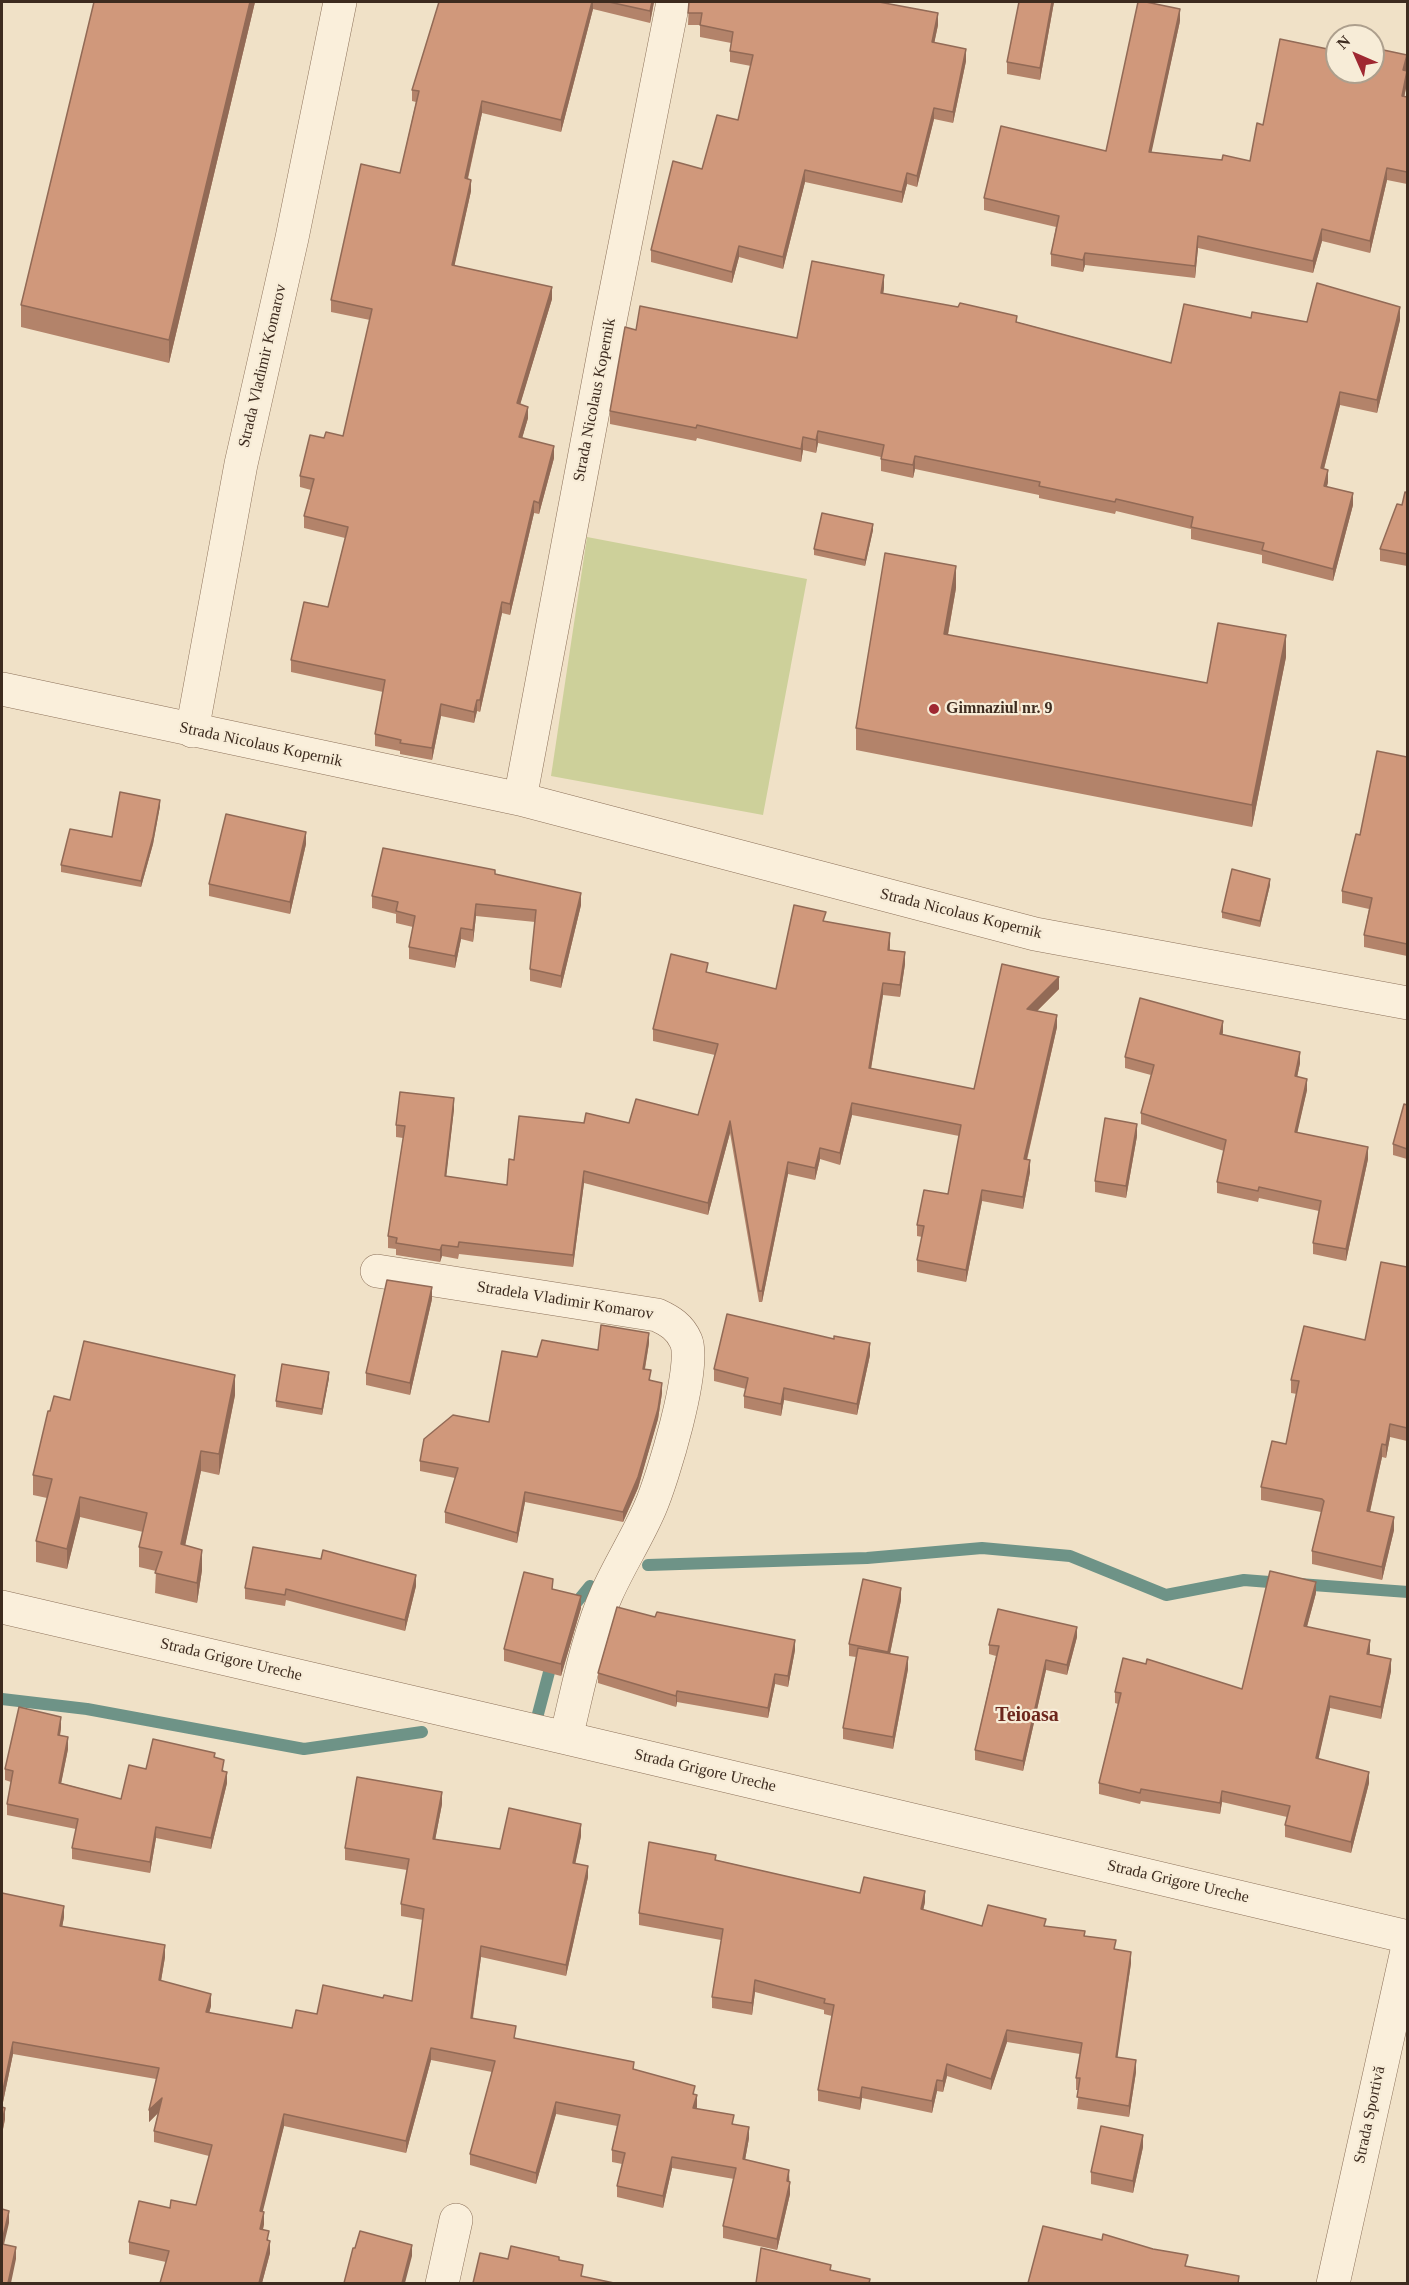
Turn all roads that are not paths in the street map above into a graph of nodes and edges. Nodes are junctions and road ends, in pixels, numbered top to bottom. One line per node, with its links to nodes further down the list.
1 (340, 2): 4 (street, Strada Vladimir Komarov)
2 (673, 2): 5 (street, Strada Nicolaus Kopernik)
3 (2, 689): 4 (street, Strada Nicolaus Kopernik)
4 (192, 731): 5 (street, Strada Nicolaus Kopernik)
5 (520, 799): 6 (street, Strada Nicolaus Kopernik)
6 (1407, 1003)
7 (377, 1271): 9 (street, Stradela Vladimir Komarov)
8 (2, 1607): 9 (street, Strada Grigore Ureche)
9 (566, 1738): 10 (street, Strada Grigore Ureche)
10 (1407, 1937)
11 (1407, 1946): 14 (street, Strada Sportivă)
12 (456, 2220): 13 (street)
13 (442, 2283)
14 (1333, 2283)

